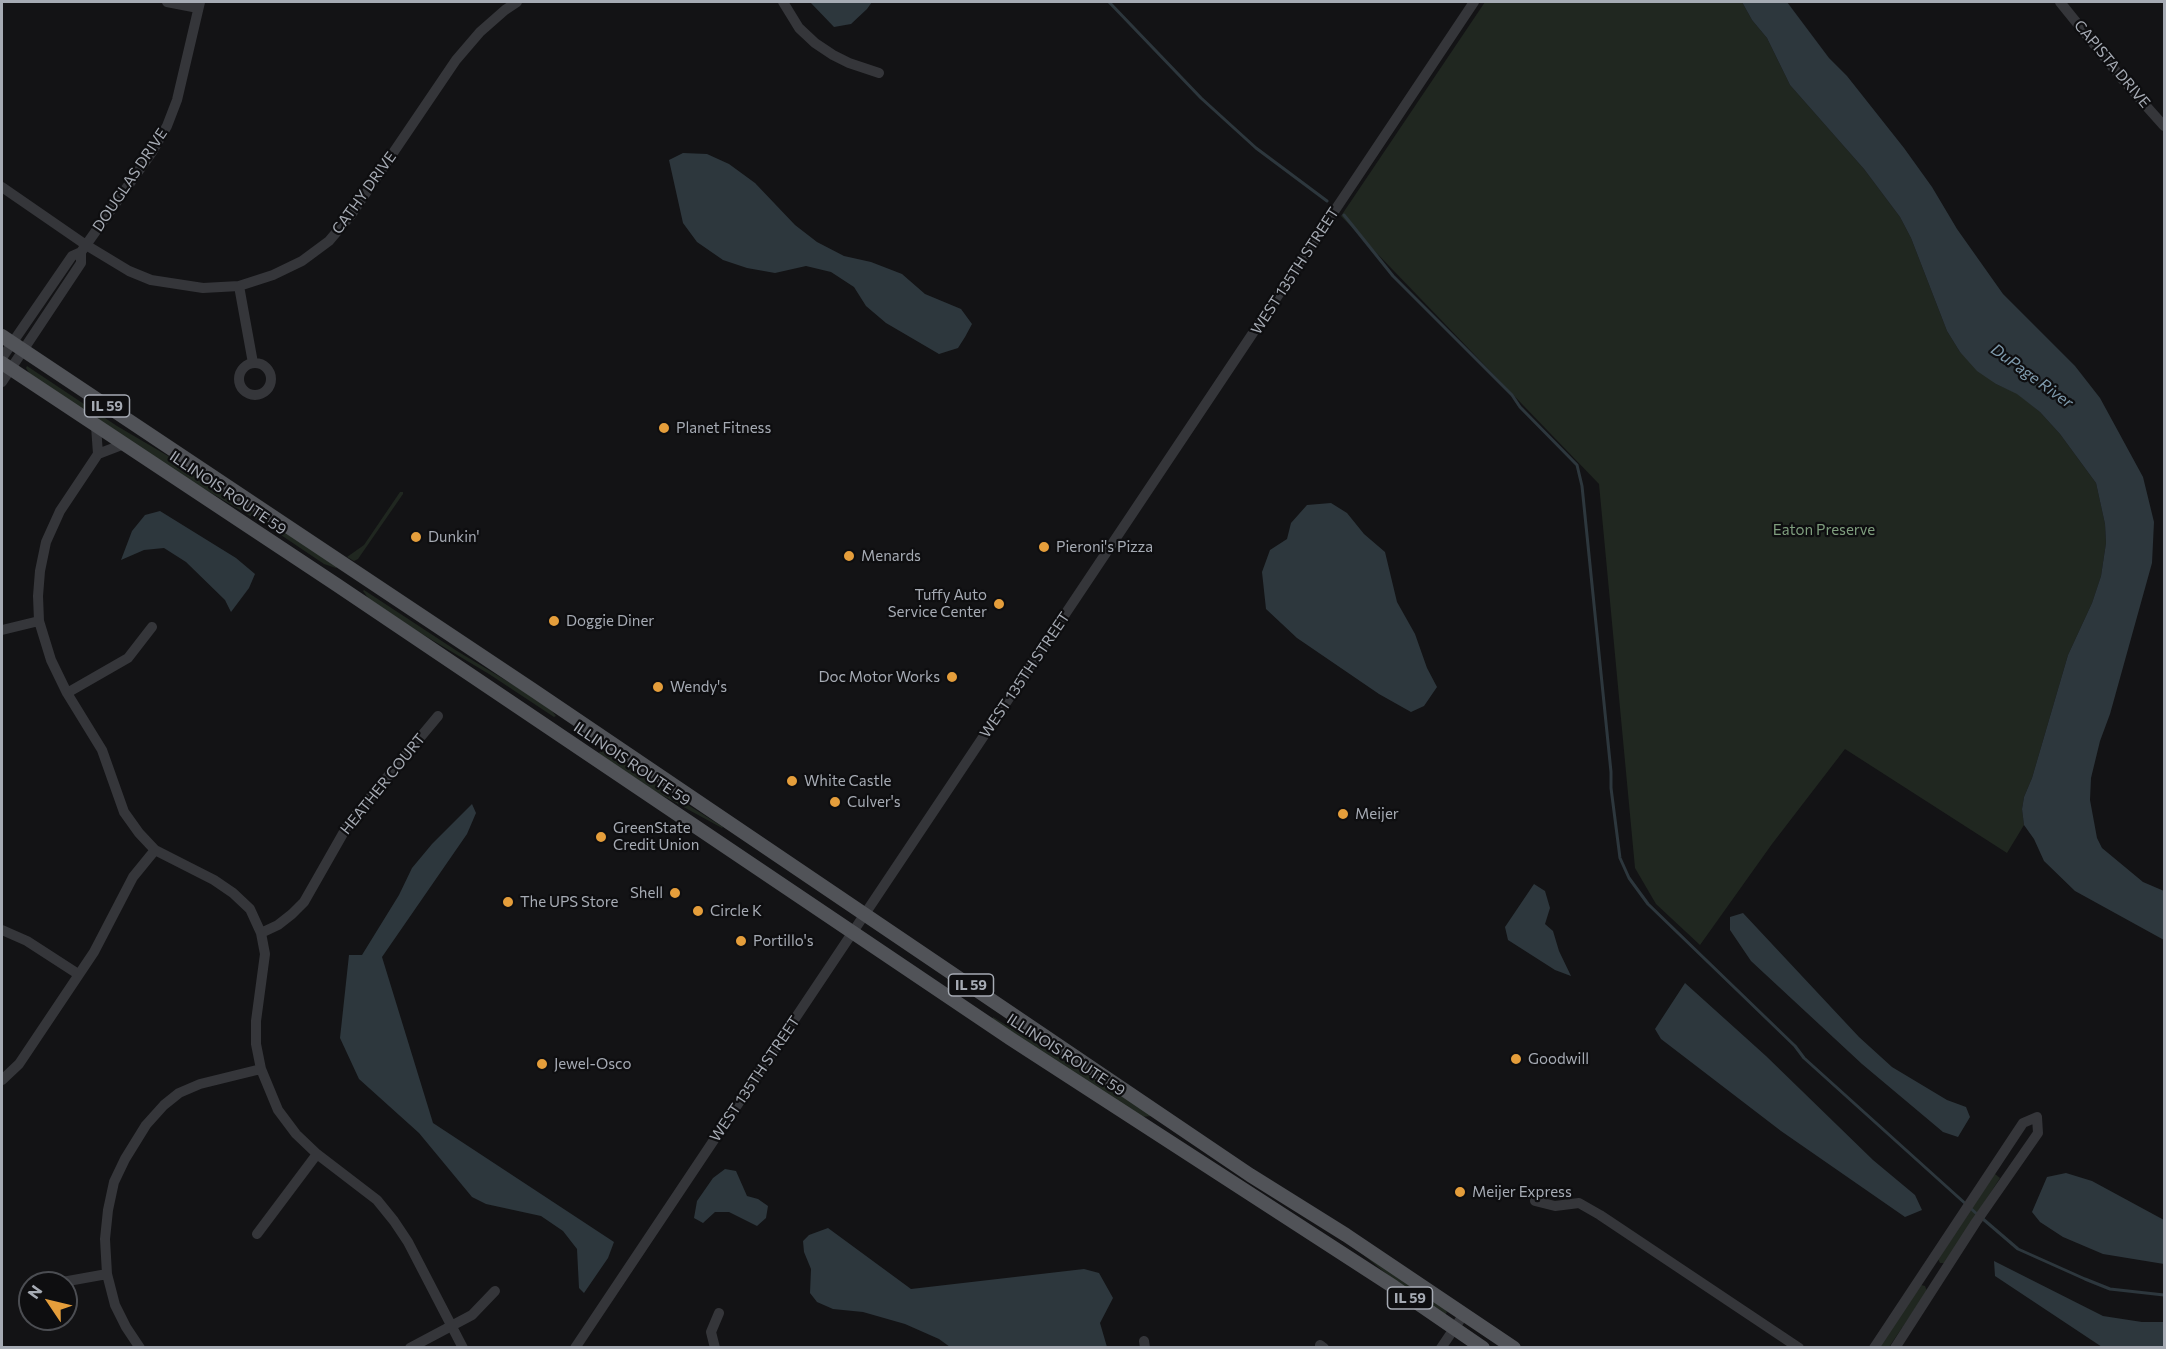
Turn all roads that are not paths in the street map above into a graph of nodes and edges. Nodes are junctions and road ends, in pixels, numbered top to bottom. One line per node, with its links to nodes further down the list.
1 (167, 2): 6 (street)
2 (517, 2): 11 (street, CATHY DRIVE)
3 (783, 2): 7 (street)
4 (1474, 2): 27 (street, WEST 135TH STREET)
5 (2060, 2): 8 (street, CAPISTA DRIVE)
6 (199, 5): 10 (street, DOUGLAS DRIVE)
7 (879, 73)
8 (2164, 126)
9 (2, 187): 10 (street, CATHY DRIVE)
10 (83, 248): 11 (street, CATHY DRIVE); 12 (street, DOUGLAS DRIVE)
11 (238, 286): 14 (street)
12 (12, 343): 13 (street, DOUGLAS DRIVE); 19 (main road, ILLINOIS ROUTE 59 / IL 59)
13 (4, 363): 15 (street, DOUGLAS DRIVE); 16 (main road, ILLINOIS ROUTE 59 / IL 59)
14 (253, 363)
15 (2, 382)
16 (96, 426): 17 (main road, ILLINOIS ROUTE 59 / IL 59); 18 (street)
17 (124, 444): 18 (street); 20 (main road, ILLINOIS ROUTE 59 / IL 59)
18 (98, 454): 21 (street)
19 (356, 572): 20 (main road); 27 (main road, ILLINOIS ROUTE 59 / IL 59)
20 (337, 585): 29 (main road, ILLINOIS ROUTE 59 / IL 59)
21 (39, 621): 23 (street); 24 (street)
22 (152, 627): 24 (street)
23 (2, 630)
24 (67, 693): 26 (street)
25 (438, 716): 30 (street, HEATHER COURT)
26 (155, 850): 30 (street); 31 (street)
27 (865, 914): 29 (street, WEST 135TH STREET); 35 (main road, ILLINOIS ROUTE 59 / IL 59)
28 (2, 930): 31 (street)
29 (854, 932): 34 (main road, ILLINOIS ROUTE 59 / IL 59); 51 (street, WEST 135TH STREET)
30 (261, 933): 32 (street)
31 (78, 974): 33 (street)
32 (261, 1069): 36 (street); 40 (street)
33 (2, 1080)
34 (1139, 1122): 35 (main road); 47 (main road, ILLINOIS ROUTE 59 / IL 59)
35 (1175, 1125): 45 (main road, ILLINOIS ROUTE 59 / IL 59)
36 (317, 1154): 38 (street); 46 (street)
37 (1535, 1201): 56 (street)
38 (257, 1234)
39 (1926, 1270): 41 (street); 41 (street); 57 (street)
40 (107, 1274): 42 (street); 48 (street)
41 (1939, 1278): 58 (street)
42 (78, 1279)
43 (495, 1291): 46 (street)
44 (718, 1313): 52 (street)
45 (1464, 1314): 47 (street); 55 (main road, IL 59)
46 (452, 1326): 49 (street); 50 (street)
47 (1454, 1328): 53 (street); 54 (main road, IL 59)
48 (140, 1347)
49 (410, 1347)
50 (464, 1347)
51 (575, 1347)
52 (715, 1347)
53 (1441, 1347)
54 (1483, 1347)
55 (1514, 1347)
56 (1799, 1347)
57 (1874, 1347)
58 (1894, 1347)

